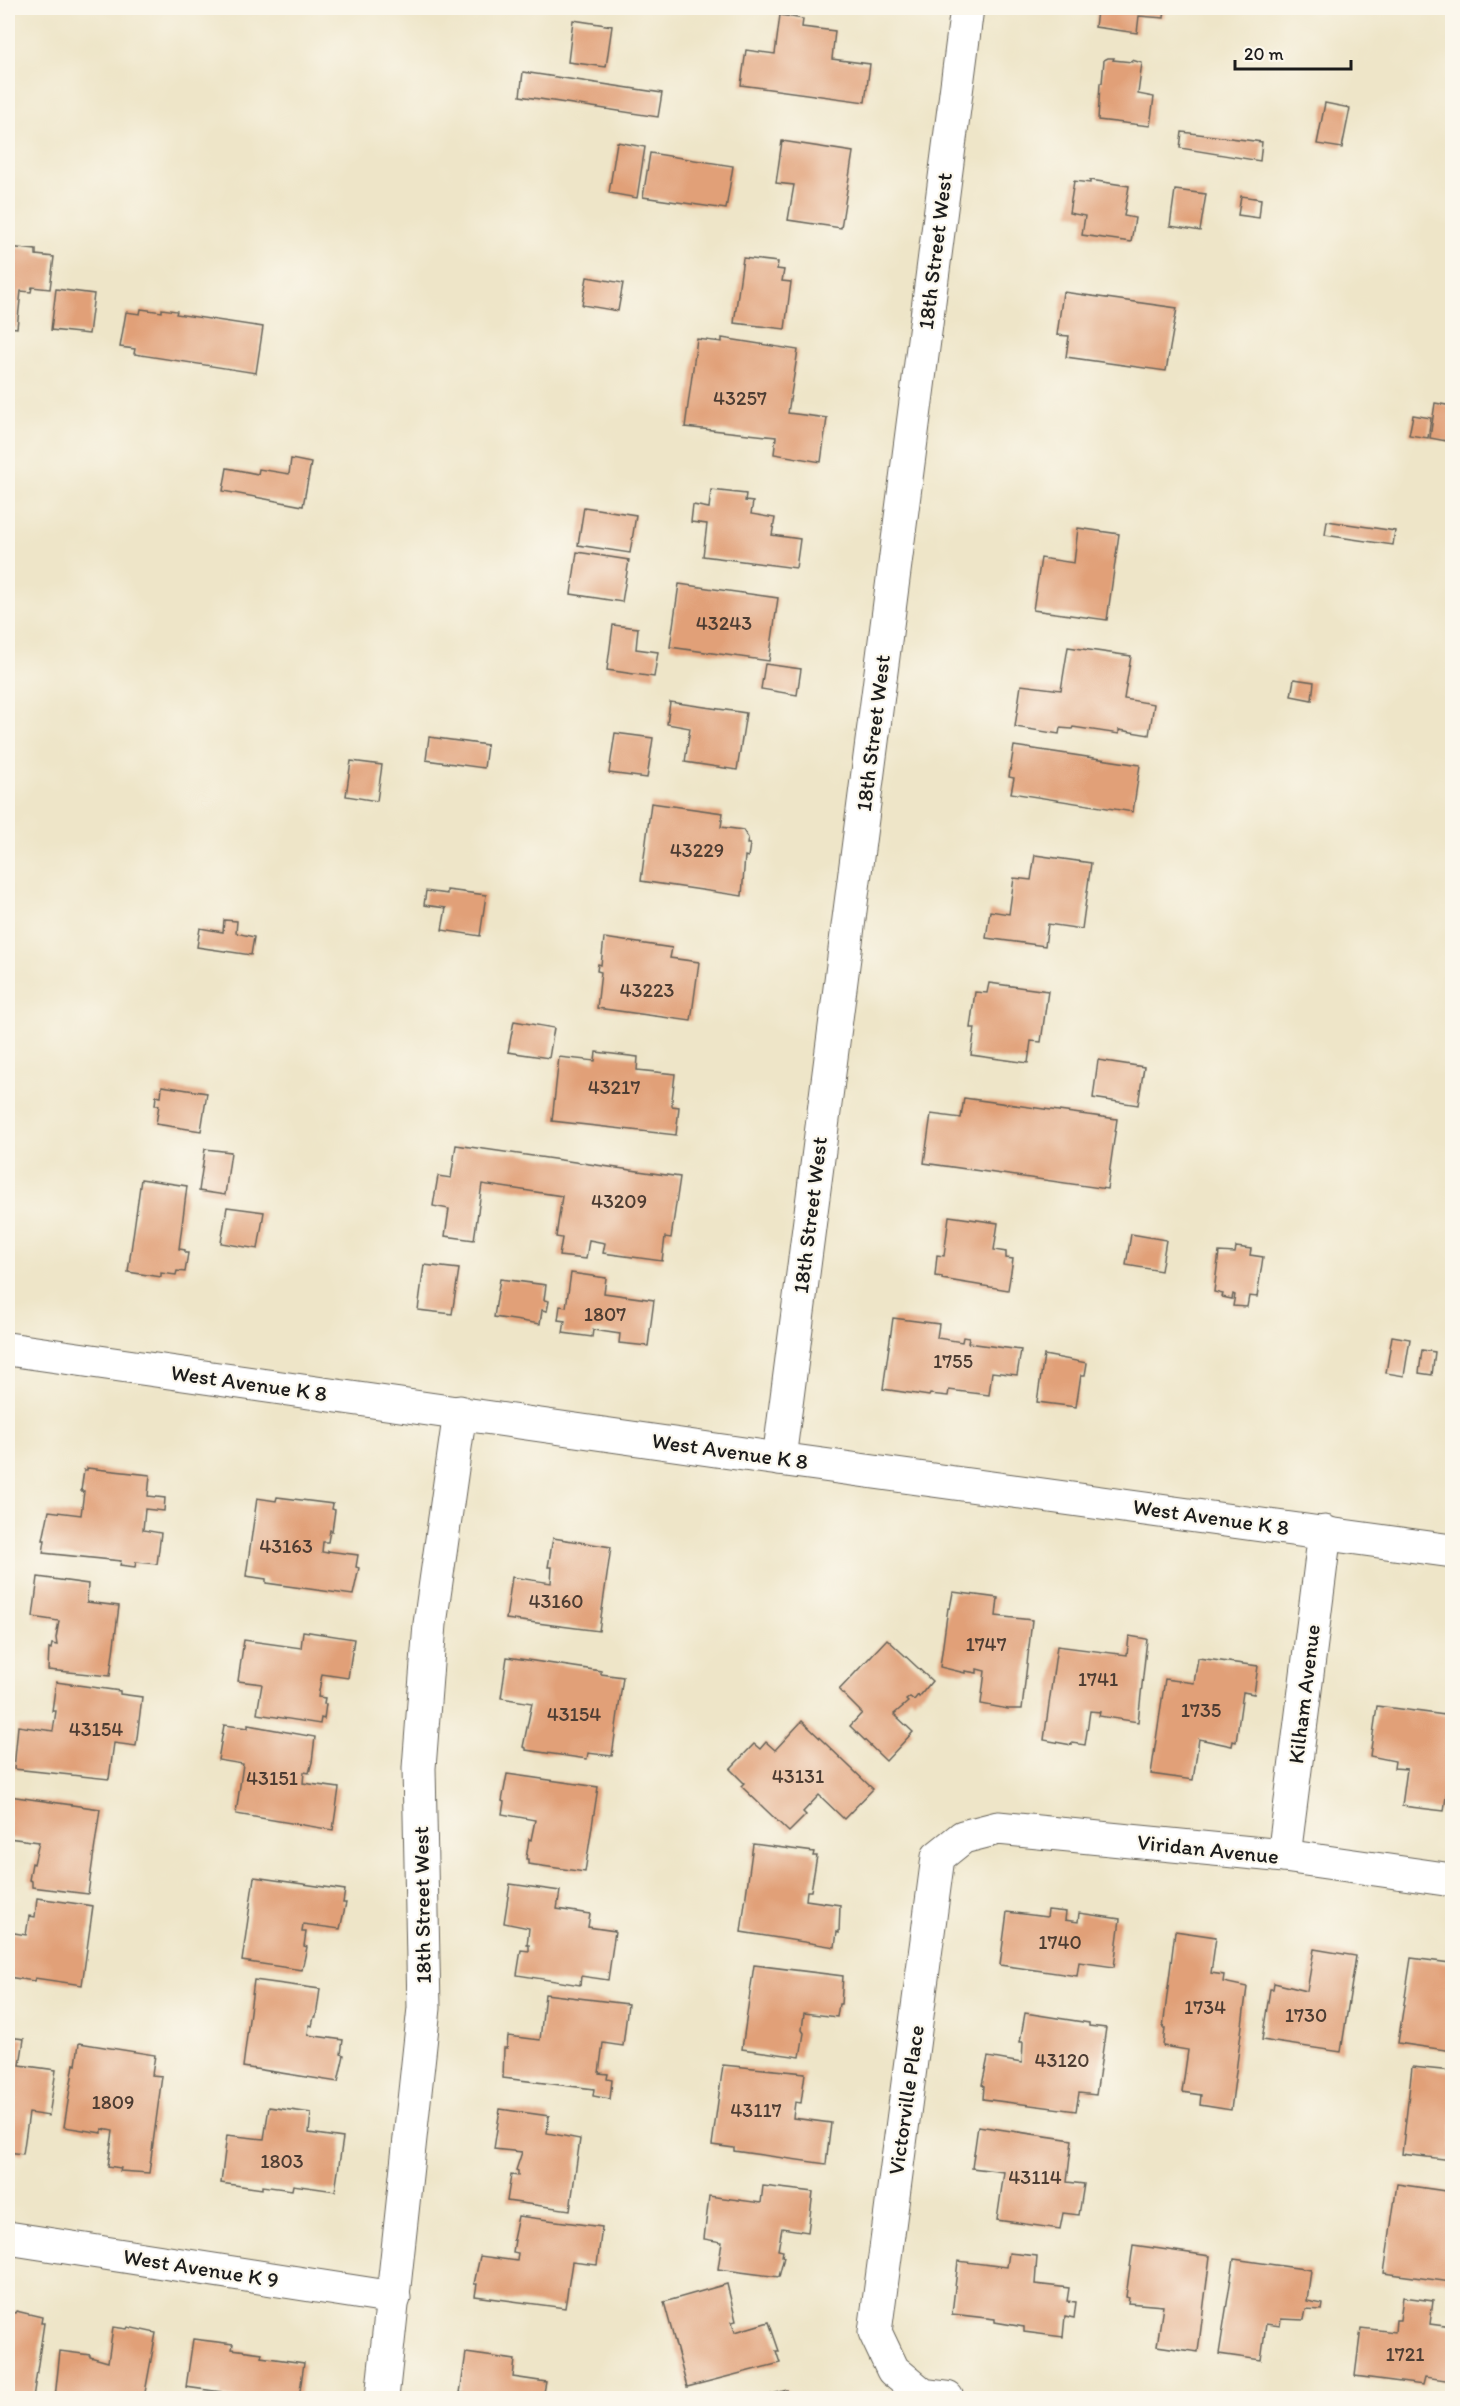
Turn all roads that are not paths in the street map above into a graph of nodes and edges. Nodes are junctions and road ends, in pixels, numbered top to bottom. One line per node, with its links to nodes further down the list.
1 (967, 8): 4 (street, 18th Street West)
2 (8, 1349): 3 (street, West Avenue K 8)
3 (460, 1412): 4 (street, West Avenue K 8); 11 (street, 18th Street West)
4 (778, 1459): 5 (street, West Avenue K 8)
5 (1325, 1532): 6 (street, West Avenue K 8); 8 (street, Kilham Avenue)
6 (1452, 1551)
7 (963, 1837): 8 (street, Viridan Avenue); 13 (street, Victorville Place)
8 (1284, 1856): 9 (street, Viridan Avenue)
9 (1452, 1880)
10 (8, 2238): 11 (street, West Avenue K 9)
11 (394, 2298): 12 (street, 18th Street West)
12 (382, 2398)
13 (948, 2398)

